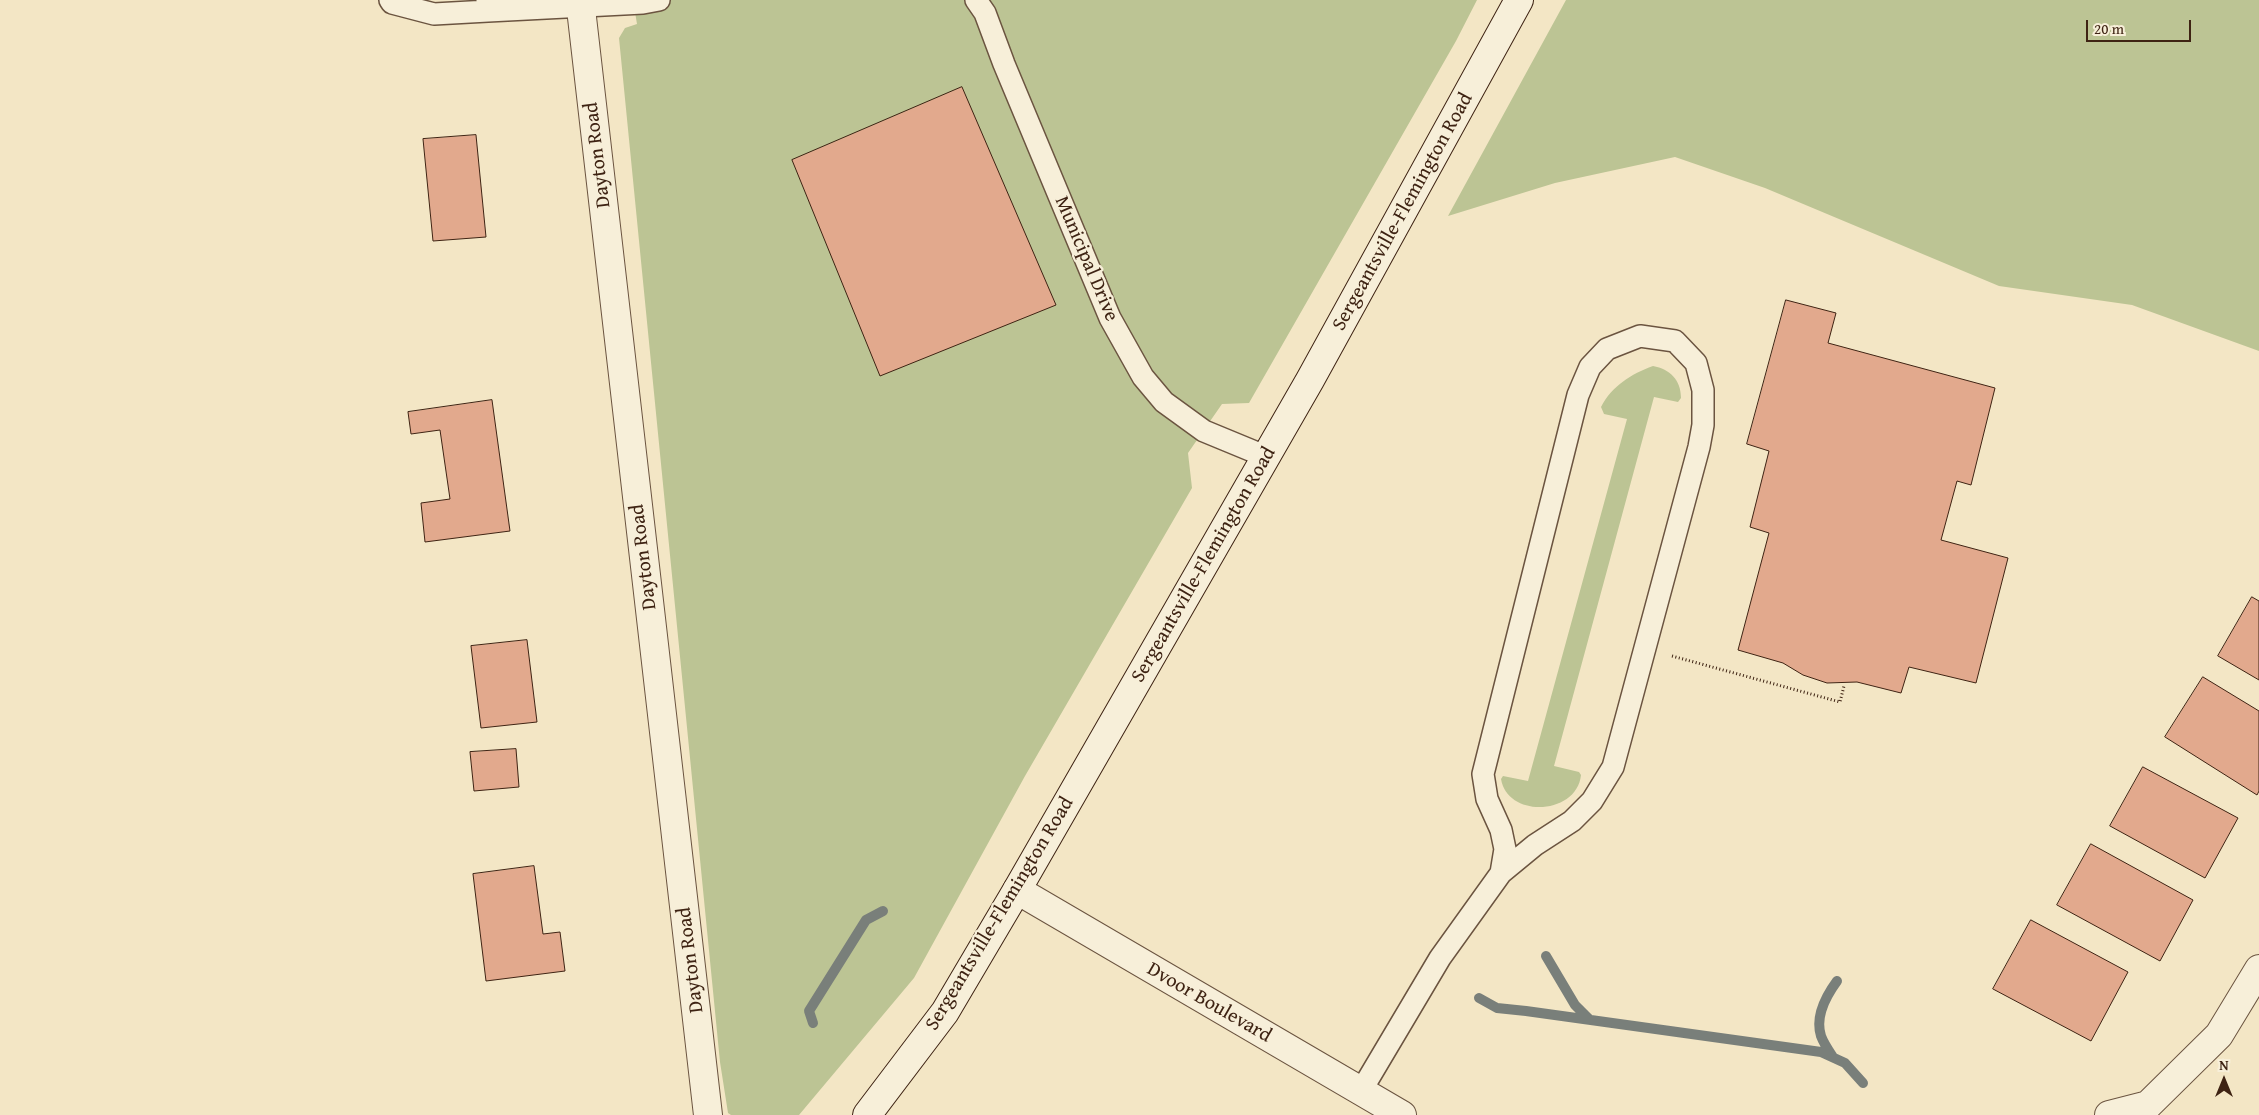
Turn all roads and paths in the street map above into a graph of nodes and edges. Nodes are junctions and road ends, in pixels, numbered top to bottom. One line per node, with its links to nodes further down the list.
1 (390, 0): 6 (lane)
2 (659, 0): 5 (lane)
3 (976, 0): 7 (lane, Municipal Drive)
4 (1519, 0): 7 (street, Sergeantsville-Flemington Road)
5 (581, 3): 6 (lane); 14 (street, Dayton Road)
6 (487, 5)
7 (1267, 457): 11 (street, Sergeantsville-Flemington Road)
8 (1671, 656): 9 (path)
9 (1844, 686)
10 (1501, 873): 10 (lane); 13 (lane)
11 (1017, 890): 13 (street, Dvoor Boulevard); 15 (street, Sergeantsville-Flemington Road)
12 (2259, 968): 17 (street)
13 (1360, 1091): 16 (street, Dvoor Boulevard)
14 (708, 1115)
15 (867, 1115)
16 (1402, 1115)
17 (2109, 1115)

